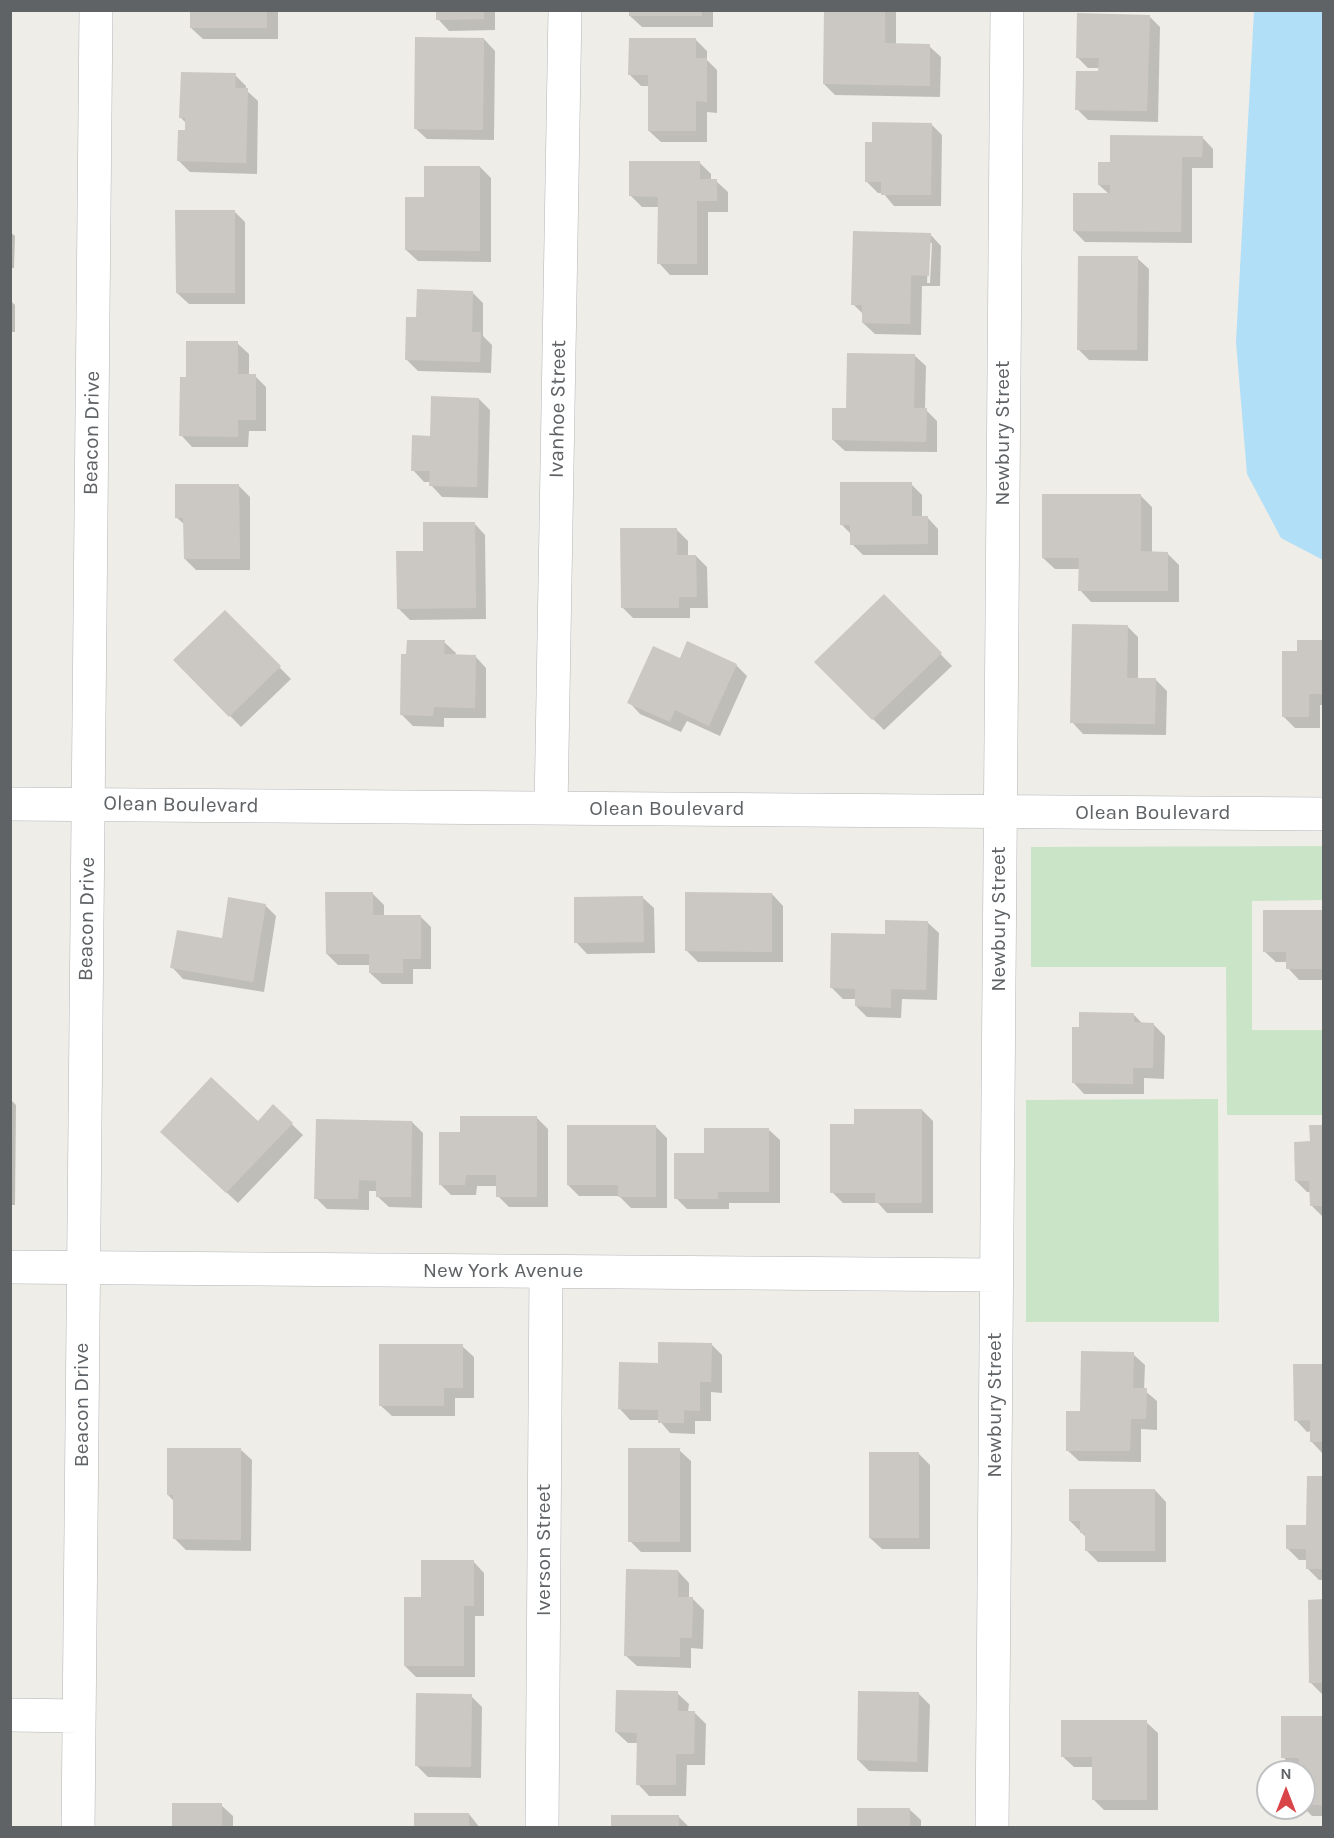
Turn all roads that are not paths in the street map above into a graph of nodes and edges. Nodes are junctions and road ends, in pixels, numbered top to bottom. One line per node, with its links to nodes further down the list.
1 (96, 10): 5 (street, Beacon Drive)
2 (565, 10): 6 (street, Ivanhoe Street)
3 (1007, 10): 7 (street, Newbury Street)
4 (10, 804): 5 (street, Olean Boulevard)
5 (88, 804): 6 (street, Olean Boulevard); 10 (street, Beacon Drive)
6 (551, 808): 7 (street, Olean Boulevard)
7 (1000, 812): 8 (street, Olean Boulevard); 12 (street, Newbury Street)
8 (1323, 814)
9 (10, 1267): 10 (street, New York Avenue)
10 (83, 1268): 11 (street, New York Avenue); 14 (street, Beacon Drive)
11 (546, 1272): 12 (street, New York Avenue); 16 (street, Iverson Street)
12 (996, 1275): 17 (street, Newbury Street)
13 (10, 1715): 14 (street)
14 (80, 1716): 15 (street, Beacon Drive)
15 (78, 1827)
16 (542, 1827)
17 (992, 1827)

